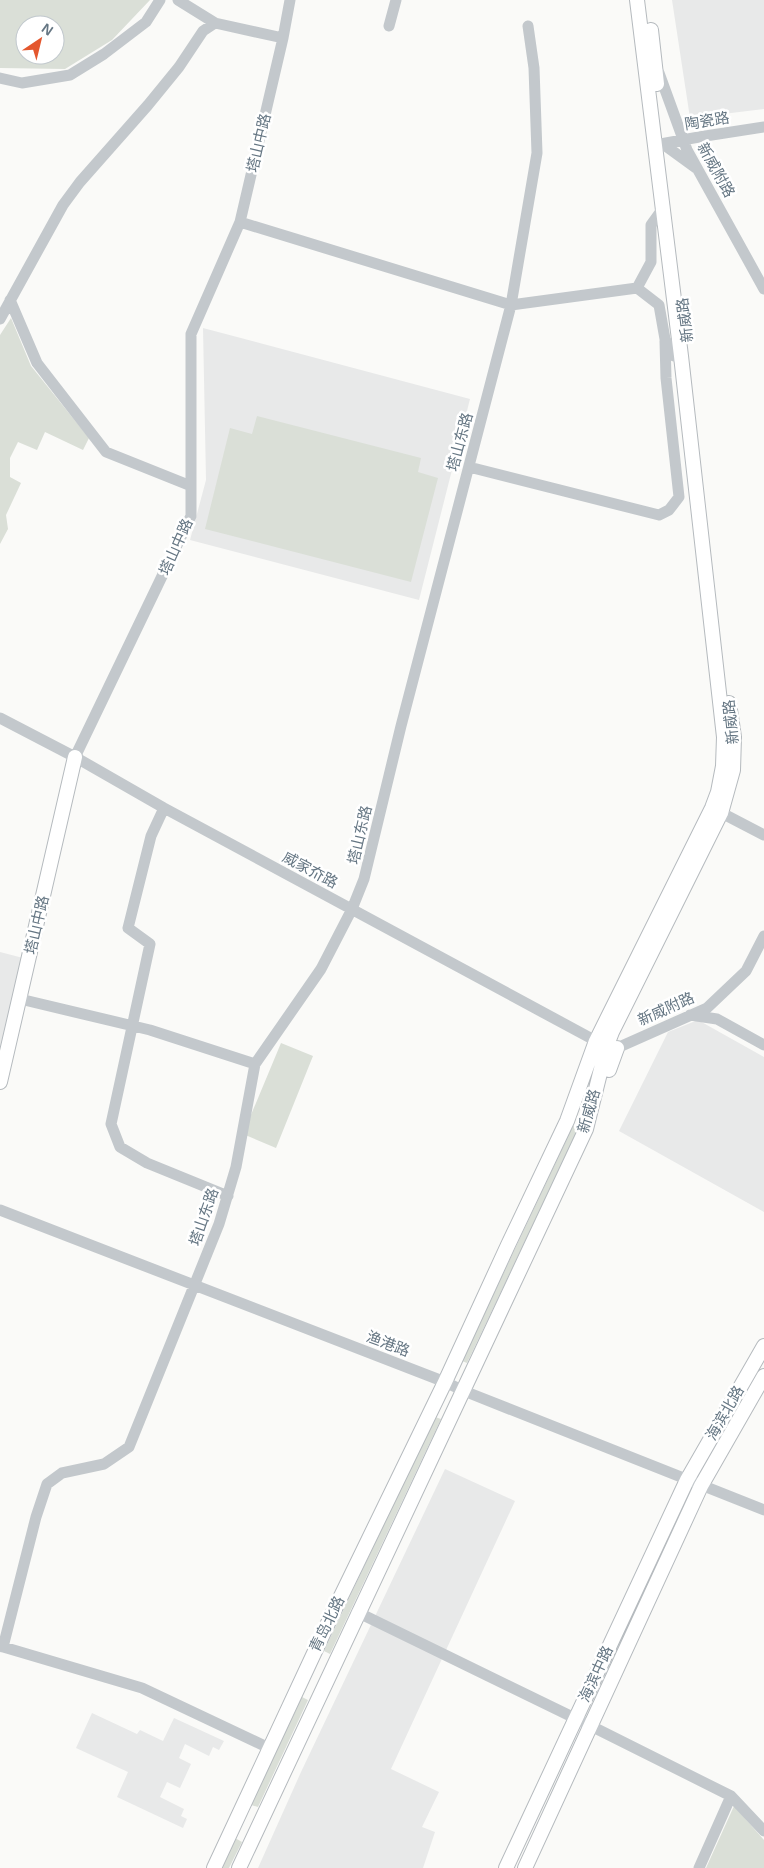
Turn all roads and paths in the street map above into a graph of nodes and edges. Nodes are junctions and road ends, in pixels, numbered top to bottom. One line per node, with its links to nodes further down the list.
1 (160, 0): 12 (street)
2 (178, 0): 7 (street)
3 (290, 0): 10 (street, 塔山中路)
4 (396, 0): 8 (street)
5 (637, 0): 15 (main road, 新威路)
6 (646, 0): 11 (main road, 新威路)
7 (215, 23): 10 (street); 21 (street)
8 (389, 26)
9 (528, 26): 22 (street, 塔山东路)
10 (283, 38): 18 (street, 塔山中路)
11 (654, 60): 14 (street, 新威附路); 15 (main road, 新威路)
12 (0, 78)
13 (764, 127): 14 (street, 陶瓷路)
14 (682, 140): 15 (street, 陶瓷路); 16 (street, 新威附路)
15 (659, 145): 16 (street); 17 (main road, 新威路); 31 (main road, 新威路)
16 (700, 171): 20 (street, 新威附路)
17 (664, 207): 19 (street); 25 (main road, 新威路)
18 (240, 222): 22 (street); 27 (street, 塔山中路)
19 (637, 288): 22 (street); 24 (street)
20 (764, 289)
21 (10, 300): 23 (street); 27 (street)
22 (511, 305): 26 (street, 塔山东路)
23 (0, 319)
24 (665, 339): 25 (street); 26 (street)
25 (682, 356): 31 (main road, 新威路)
26 (469, 467): 33 (street, 塔山东路)
27 (191, 486): 29 (street, 塔山中路)
28 (0, 718): 29 (street, 威家夼路)
29 (75, 757): 30 (street, 威家夼路); 35 (main road, 塔山中路)
30 (164, 808): 33 (street, 威家夼路); 37 (street)
31 (717, 810): 32 (street); 38 (main road, 新威路)
32 (764, 835)
33 (352, 909): 38 (street, 威家夼路); 40 (street, 塔山东路)
34 (764, 936): 36 (street, 新威附路)
35 (20, 999): 37 (street); 41 (main road, 塔山中路)
36 (690, 1015): 38 (street, 新威附路); 39 (street)
37 (132, 1026): 40 (street); 42 (street)
38 (607, 1045): 47 (main road, 新威路); 48 (main road, 新威路)
39 (764, 1045)
40 (255, 1064): 42 (street, 塔山东路)
41 (0, 1082)
42 (228, 1196): 44 (street, 塔山东路)
43 (0, 1210): 44 (street, 渔港路)
44 (194, 1286): 47 (street, 渔港路); 53 (street, 塔山东路)
45 (764, 1346): 49 (main road, 海滨北路)
46 (764, 1376): 50 (main road, 海滨北路)
47 (445, 1382): 48 (street, 渔港路); 56 (main road, 青岛北路)
48 (464, 1391): 49 (street, 渔港路); 52 (main road, 青岛北路)
49 (687, 1480): 50 (street, 渔港路); 54 (main road, 海滨中路)
50 (700, 1486): 51 (street, 渔港路); 55 (main road, 海滨中路)
51 (764, 1510)
52 (358, 1612): 54 (street); 60 (main road, 青岛北路)
53 (2, 1646): 56 (street)
54 (576, 1718): 55 (street); 61 (main road, 海滨中路)
55 (591, 1726): 57 (street); 62 (main road, 海滨中路)
56 (269, 1748): 59 (main road, 青岛北路)
57 (731, 1796): 58 (street); 63 (street)
58 (764, 1831)
59 (214, 1868)
60 (239, 1868)
61 (506, 1868)
62 (525, 1868)
63 (699, 1868)

